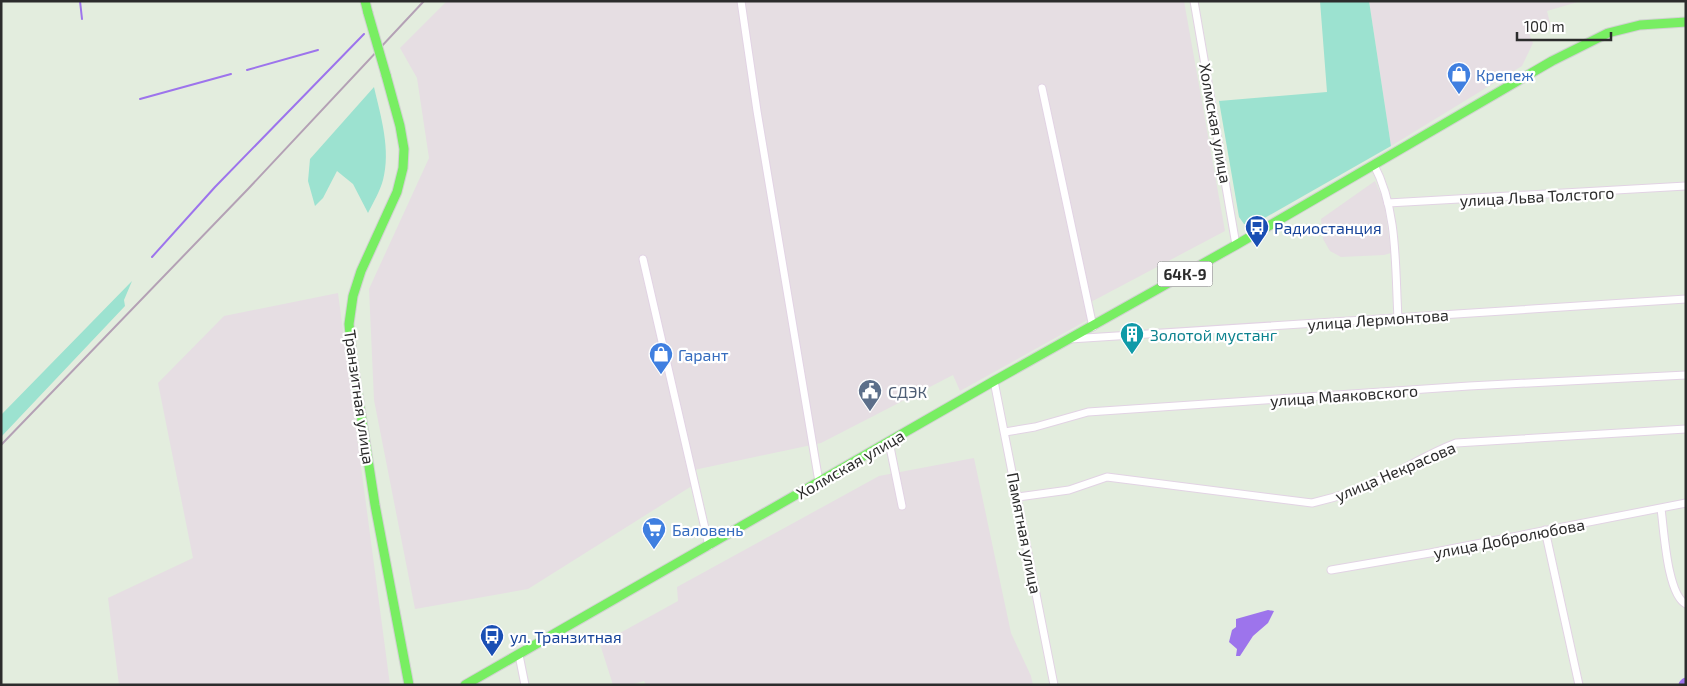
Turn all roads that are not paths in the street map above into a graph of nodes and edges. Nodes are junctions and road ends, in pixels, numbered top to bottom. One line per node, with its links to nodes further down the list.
1 (364, 1): 30 (main road, Транзитная улица, bridge)
2 (741, 1): 20 (street)
3 (1194, 1): 9 (street, Холмская улица)
4 (1686, 22): 6 (main road, Холмская улица / 64К-9)
5 (1042, 88): 13 (street)
6 (1374, 165): 8 (street); 9 (main road, Холмская улица / 64К-9)
7 (1686, 186): 8 (street, улица Льва Толстого)
8 (1388, 203): 12 (street)
9 (1236, 245): 13 (main road, Холмская улица / 64К-9)
10 (643, 258): 26 (street)
11 (1686, 299): 12 (street, улица Лермонтова)
12 (1398, 318): 14 (street, улица Лермонтова)
13 (1093, 326): 14 (main road, Холмская улица / 64К-9)
14 (1070, 340): 16 (main road, Холмская улица / 64К-9)
15 (1686, 375): 18 (street, улица Маяковского)
16 (994, 380): 18 (street, Памятная улица); 19 (main road, Холмская улица / 64К-9)
17 (1686, 429): 21 (street, улица Некрасова)
18 (1005, 432): 21 (street, Памятная улица)
19 (889, 442): 20 (main road, Холмская улица / 64К-9); 23 (street)
20 (819, 482): 26 (main road, Холмская улица / 64К-9)
21 (1018, 497): 33 (street, Памятная улица)
22 (1686, 503): 24 (street, улица Добролюбова)
23 (902, 506)
24 (1661, 508): 25 (street, улица Добролюбова); 28 (street)
25 (1545, 530): 27 (street, улица Добролюбова); 34 (street)
26 (709, 546): 29 (main road, Холмская улица / 64К-9)
27 (1331, 570)
28 (1686, 604)
29 (519, 655): 31 (main road, Холмская улица / 64К-9); 32 (street)
30 (409, 685)
31 (466, 685)
32 (525, 685)
33 (1054, 685)
34 (1579, 685)

